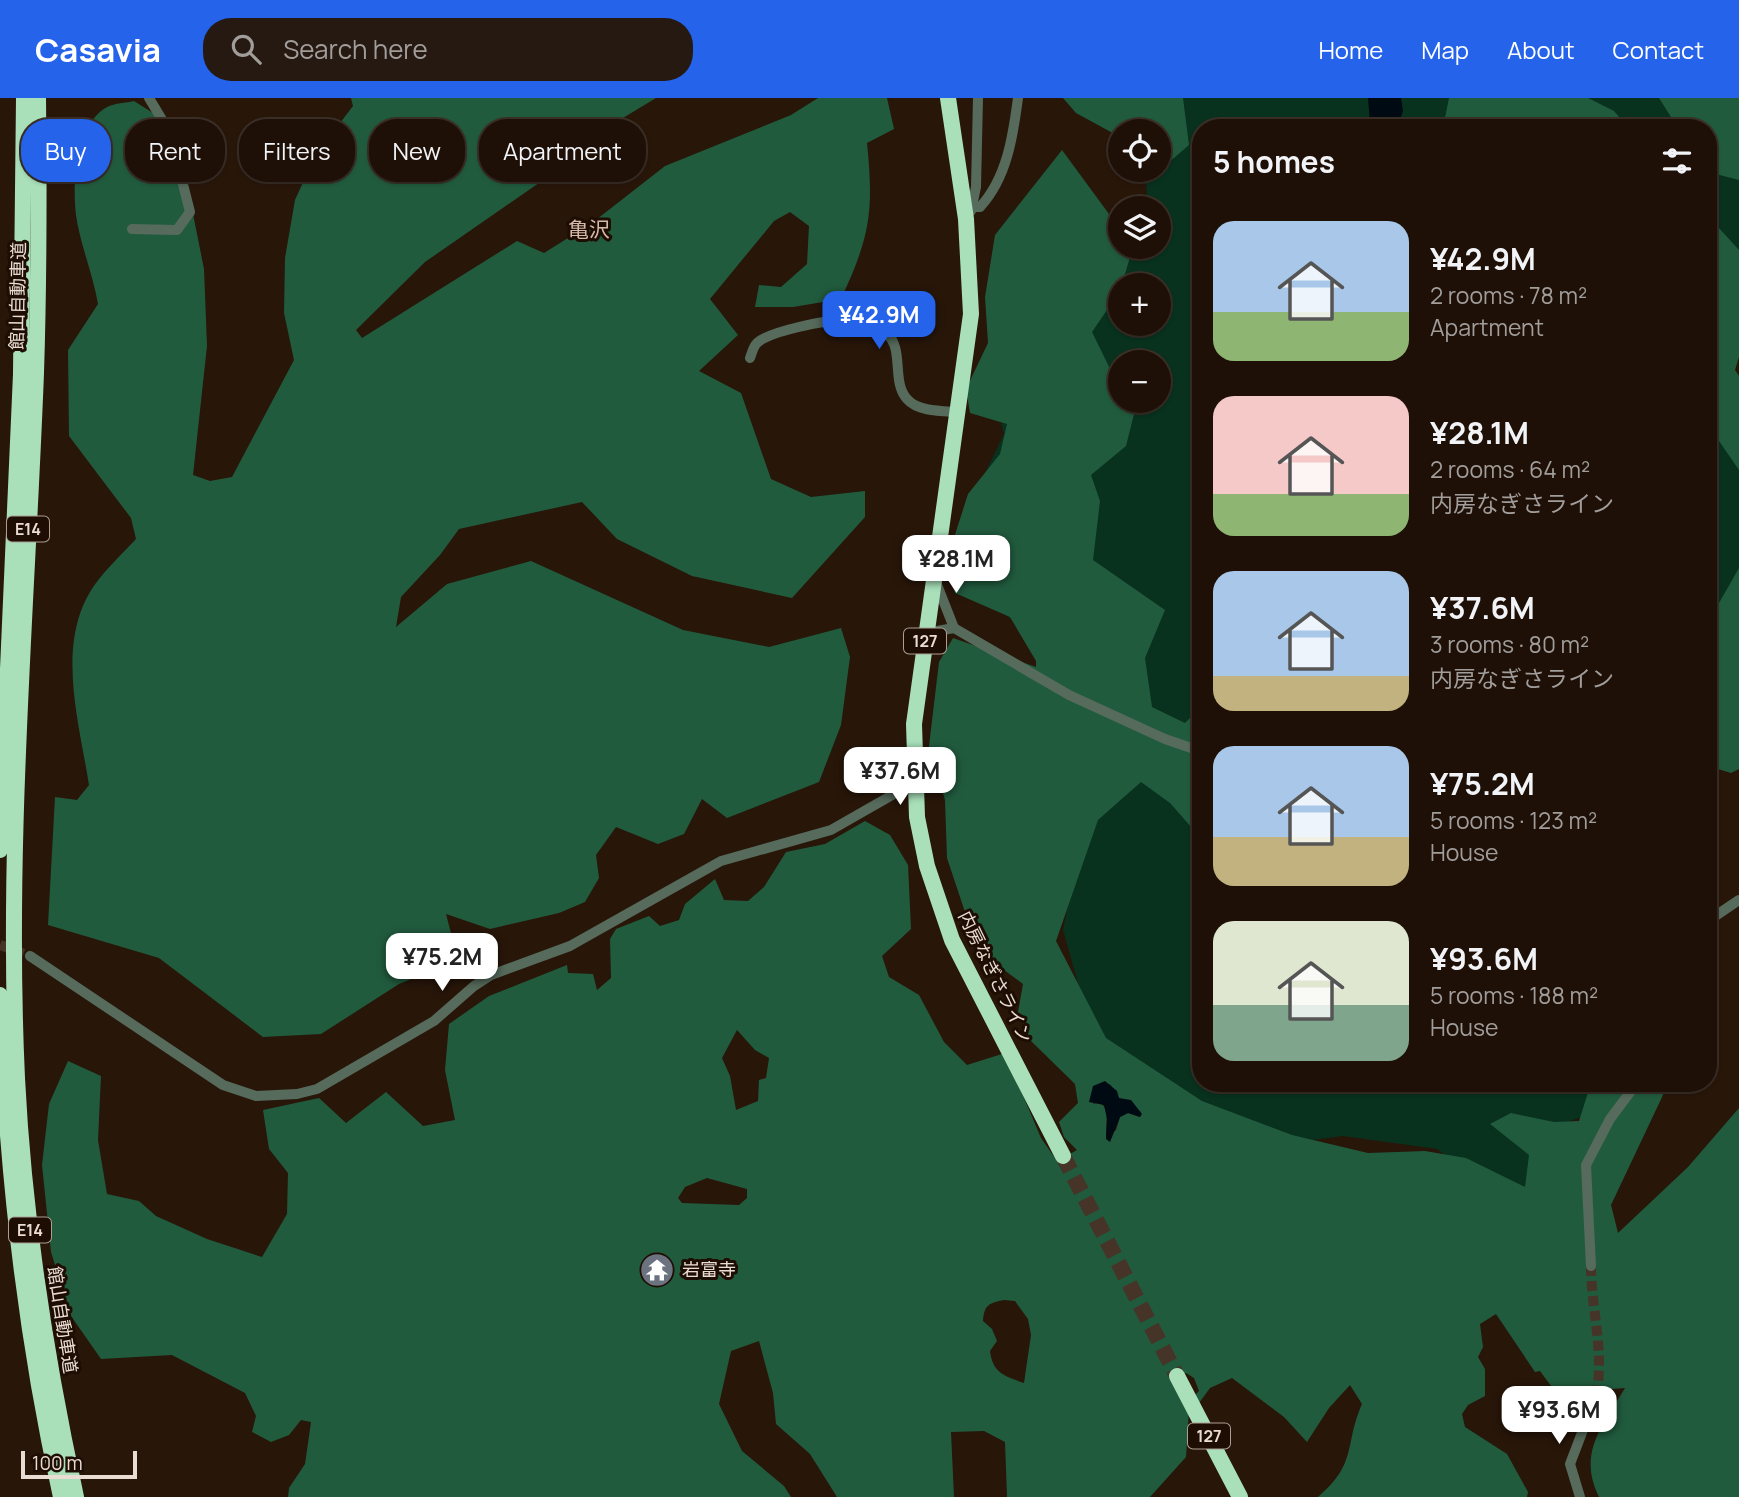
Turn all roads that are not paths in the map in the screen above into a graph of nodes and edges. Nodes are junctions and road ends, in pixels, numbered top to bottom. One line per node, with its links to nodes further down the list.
1 (24, 98): 16 (highway, 館山自動車道 / E14)
2 (38, 98): 27 (highway, 館山自動車道 / E14)
3 (149, 98): 8 (street)
4 (948, 98): 7 (highway, 内房なぎさライン / 127)
5 (978, 98): 7 (street)
6 (1018, 98): 7 (street)
7 (969, 213): 10 (highway, 内房なぎさライン / 127)
8 (132, 229)
9 (750, 358): 10 (street)
10 (958, 412): 11 (highway, 内房なぎさライン / 127)
11 (935, 576): 12 (street); 13 (highway, 内房なぎさライン / 127)
12 (954, 628): 13 (street); 14 (street)
13 (926, 633): 15 (highway, 内房なぎさライン / 127)
14 (1192, 748)
15 (915, 782): 19 (street); 22 (highway, 内房なぎさライン / 127)
16 (0, 850)
17 (1739, 900): 18 (street)
18 (1717, 915)
19 (30, 956)
20 (0, 995): 26 (highway, 館山自動車道 / E14)
21 (1630, 1092): 23 (street)
22 (1063, 1156)
23 (1591, 1266)
24 (1177, 1376): 28 (highway, 127)
25 (1596, 1395): 29 (street)
26 (61, 1497)
27 (76, 1497)
28 (1240, 1497)
29 (1580, 1497)

